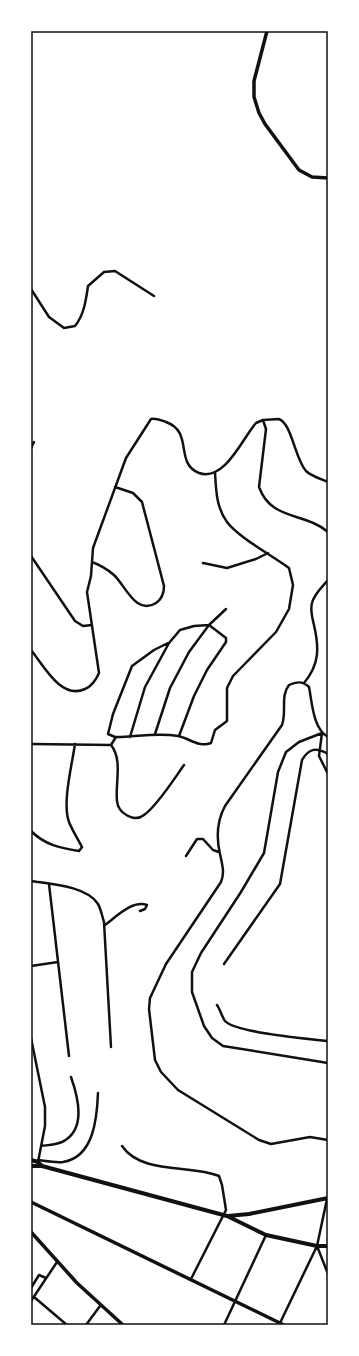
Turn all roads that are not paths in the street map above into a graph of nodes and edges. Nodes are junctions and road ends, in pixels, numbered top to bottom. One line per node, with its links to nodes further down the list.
1 (267, 31): 2 (main road)
2 (328, 178)
3 (31, 289): 4 (street)
4 (154, 296)
5 (263, 420): 8 (street); 9 (street); 11 (street)
6 (34, 442): 7 (street)
7 (31, 448)
8 (215, 472): 10 (street); 12 (street)
9 (328, 482)
10 (115, 486): 14 (street); 14 (street)
11 (328, 532)
12 (268, 552): 15 (street); 25 (street)
13 (31, 556): 18 (street)
14 (92, 562): 18 (street)
15 (203, 563)
16 (328, 580): 22 (street)
17 (226, 609): 19 (street)
18 (92, 625): 21 (street)
19 (209, 625): 20 (street); 24 (street); 25 (street)
20 (169, 643): 26 (street); 27 (street)
21 (31, 650)
22 (304, 683): 23 (street); 37 (street)
23 (322, 733): 28 (street); 32 (street); 51 (street)
24 (155, 734): 25 (street); 27 (street)
25 (179, 736)
26 (116, 737): 27 (street); 31 (street)
27 (130, 737)
28 (328, 737)
29 (31, 744): 30 (street)
30 (74, 744): 31 (street); 36 (street)
31 (111, 745): 34 (street)
32 (320, 749): 33 (street); 35 (street); 44 (street)
33 (328, 754)
34 (184, 765)
35 (328, 774)
36 (31, 831)
37 (219, 852): 38 (street); 54 (street)
38 (186, 856)
39 (31, 880): 40 (street)
40 (49, 884): 42 (street); 43 (street)
41 (140, 911): 42 (street)
42 (104, 925): 49 (street)
43 (58, 962): 45 (street); 50 (street)
44 (224, 964)
45 (31, 966)
46 (217, 1005): 48 (street)
47 (31, 1038): 55 (street)
48 (328, 1041)
49 (112, 1047)
50 (69, 1056)
51 (328, 1063)
52 (70, 1077): 55 (street)
53 (98, 1093): 58 (street)
54 (328, 1140)
55 (40, 1146): 58 (street)
56 (122, 1146): 62 (street)
57 (31, 1160): 58 (main road)
58 (37, 1163): 59 (main road); 62 (main road)
59 (31, 1166)
60 (327, 1199): 62 (main road); 65 (street)
61 (31, 1202): 70 (main road)
62 (225, 1216): 64 (main road); 70 (street)
63 (31, 1232): 67 (main road)
64 (266, 1235): 65 (main road); 74 (street)
65 (317, 1246): 66 (main road); 68 (street); 76 (street)
66 (328, 1246)
67 (57, 1262): 69 (street); 75 (main road)
68 (328, 1274)
69 (46, 1278): 71 (street); 72 (street)
70 (191, 1280): 74 (main road)
71 (31, 1288)
72 (34, 1297): 73 (street); 77 (street)
73 (31, 1301)
74 (236, 1301): 76 (main road); 80 (street)
75 (100, 1306): 78 (street); 79 (main road)
76 (282, 1324)
77 (67, 1325)
78 (86, 1325)
79 (123, 1325)
80 (224, 1325)

